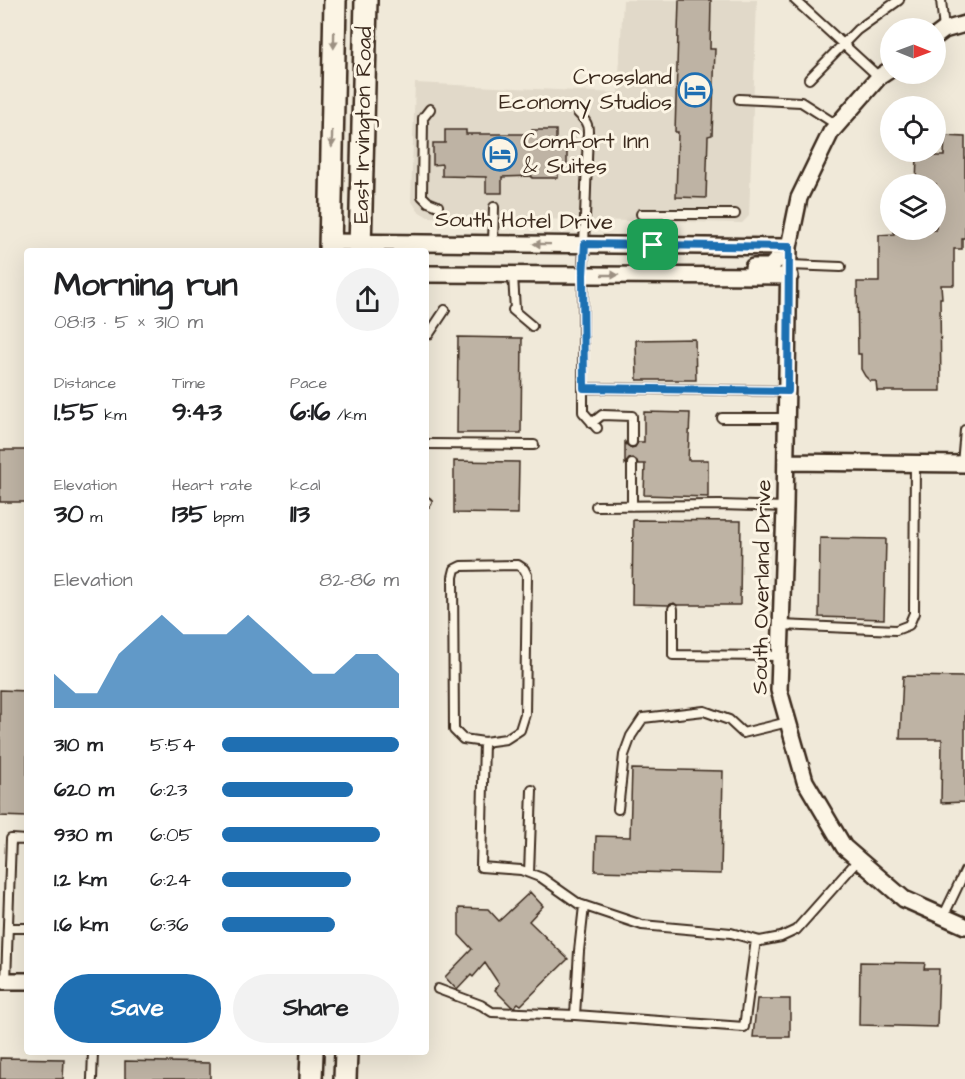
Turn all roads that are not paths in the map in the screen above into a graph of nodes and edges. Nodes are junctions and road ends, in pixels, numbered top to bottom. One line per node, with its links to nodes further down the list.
1 (335, 0): 23 (main road, East Irvington Road, one-way to 23)
2 (366, 0): 24 (main road, East Irvington Road)
3 (795, 0): 9 (lane)
4 (899, 0): 9 (lane)
5 (941, 0): 6 (lane)
6 (940, 18)
7 (965, 24): 8 (street)
8 (946, 31)
9 (843, 44): 10 (lane); 12 (lane)
10 (880, 70)
11 (880, 78): 16 (street, South Overland Drive)
12 (809, 79)
13 (739, 99): 16 (lane)
14 (430, 109): 17 (lane)
15 (578, 113): 22 (lane)
16 (837, 125): 25 (street, South Overland Drive)
17 (438, 206)
18 (494, 207): 21 (lane)
19 (641, 214): 20 (lane)
20 (735, 214)
21 (493, 243): 22 (street, South Hotel Drive, one-way to 21); 24 (street, South Hotel Drive)
22 (585, 244): 25 (street, South Hotel Drive); 30 (lane)
23 (330, 246): 24 (street, South Hotel Drive)
24 (360, 246)
25 (789, 247): 27 (street, South Overland Drive); 31 (street)
26 (841, 267): 27 (lane)
27 (790, 271): 31 (street); 36 (street, South Overland Drive)
28 (429, 274): 29 (street)
29 (513, 275): 30 (street); 33 (lane)
30 (583, 275): 31 (street, one-way to 31); 35 (lane)
31 (653, 276)
32 (445, 310): 34 (lane)
33 (532, 326)
34 (429, 334)
35 (584, 388): 36 (lane); 40 (lane)
36 (788, 391): 38 (street, South Overland Drive)
37 (722, 418): 38 (lane)
38 (787, 418): 43 (street, South Overland Drive)
39 (965, 430): 46 (lane)
40 (632, 442)
41 (429, 444): 42 (lane)
42 (534, 445)
43 (786, 462): 45 (street); 49 (street, South Overland Drive)
44 (632, 464): 48 (lane)
45 (915, 464): 46 (street); 51 (lane)
46 (964, 464)
47 (596, 506): 48 (lane)
48 (632, 506): 49 (lane)
49 (785, 507): 51 (street, South Overland Drive)
50 (673, 609): 52 (lane)
51 (781, 625): 52 (street, South Overland Drive)
52 (780, 656): 53 (street, South Overland Drive)
53 (788, 722): 56 (lane); 58 (street, South Overland Drive)
54 (484, 742): 54 (lane); 60 (lane)
55 (532, 790): 60 (lane)
56 (618, 809)
57 (24, 840): 64 (lane)
58 (859, 859): 62 (street, South Overland Drive); 66 (lane)
59 (965, 872): 62 (lane)
60 (530, 873): 61 (lane)
61 (584, 906): 66 (lane); 70 (lane)
62 (943, 917): 63 (street, South Overland Drive)
63 (965, 926)
64 (8, 928): 65 (lane); 67 (lane)
65 (24, 928)
66 (756, 940): 70 (lane)
67 (3, 981): 68 (street)
68 (24, 981)
69 (438, 989): 70 (lane)
70 (575, 1015)
71 (93, 1055): 74 (lane)
72 (312, 1055): 75 (main road)
73 (346, 1055): 76 (main road)
74 (92, 1079)
75 (311, 1079)
76 (345, 1079)

